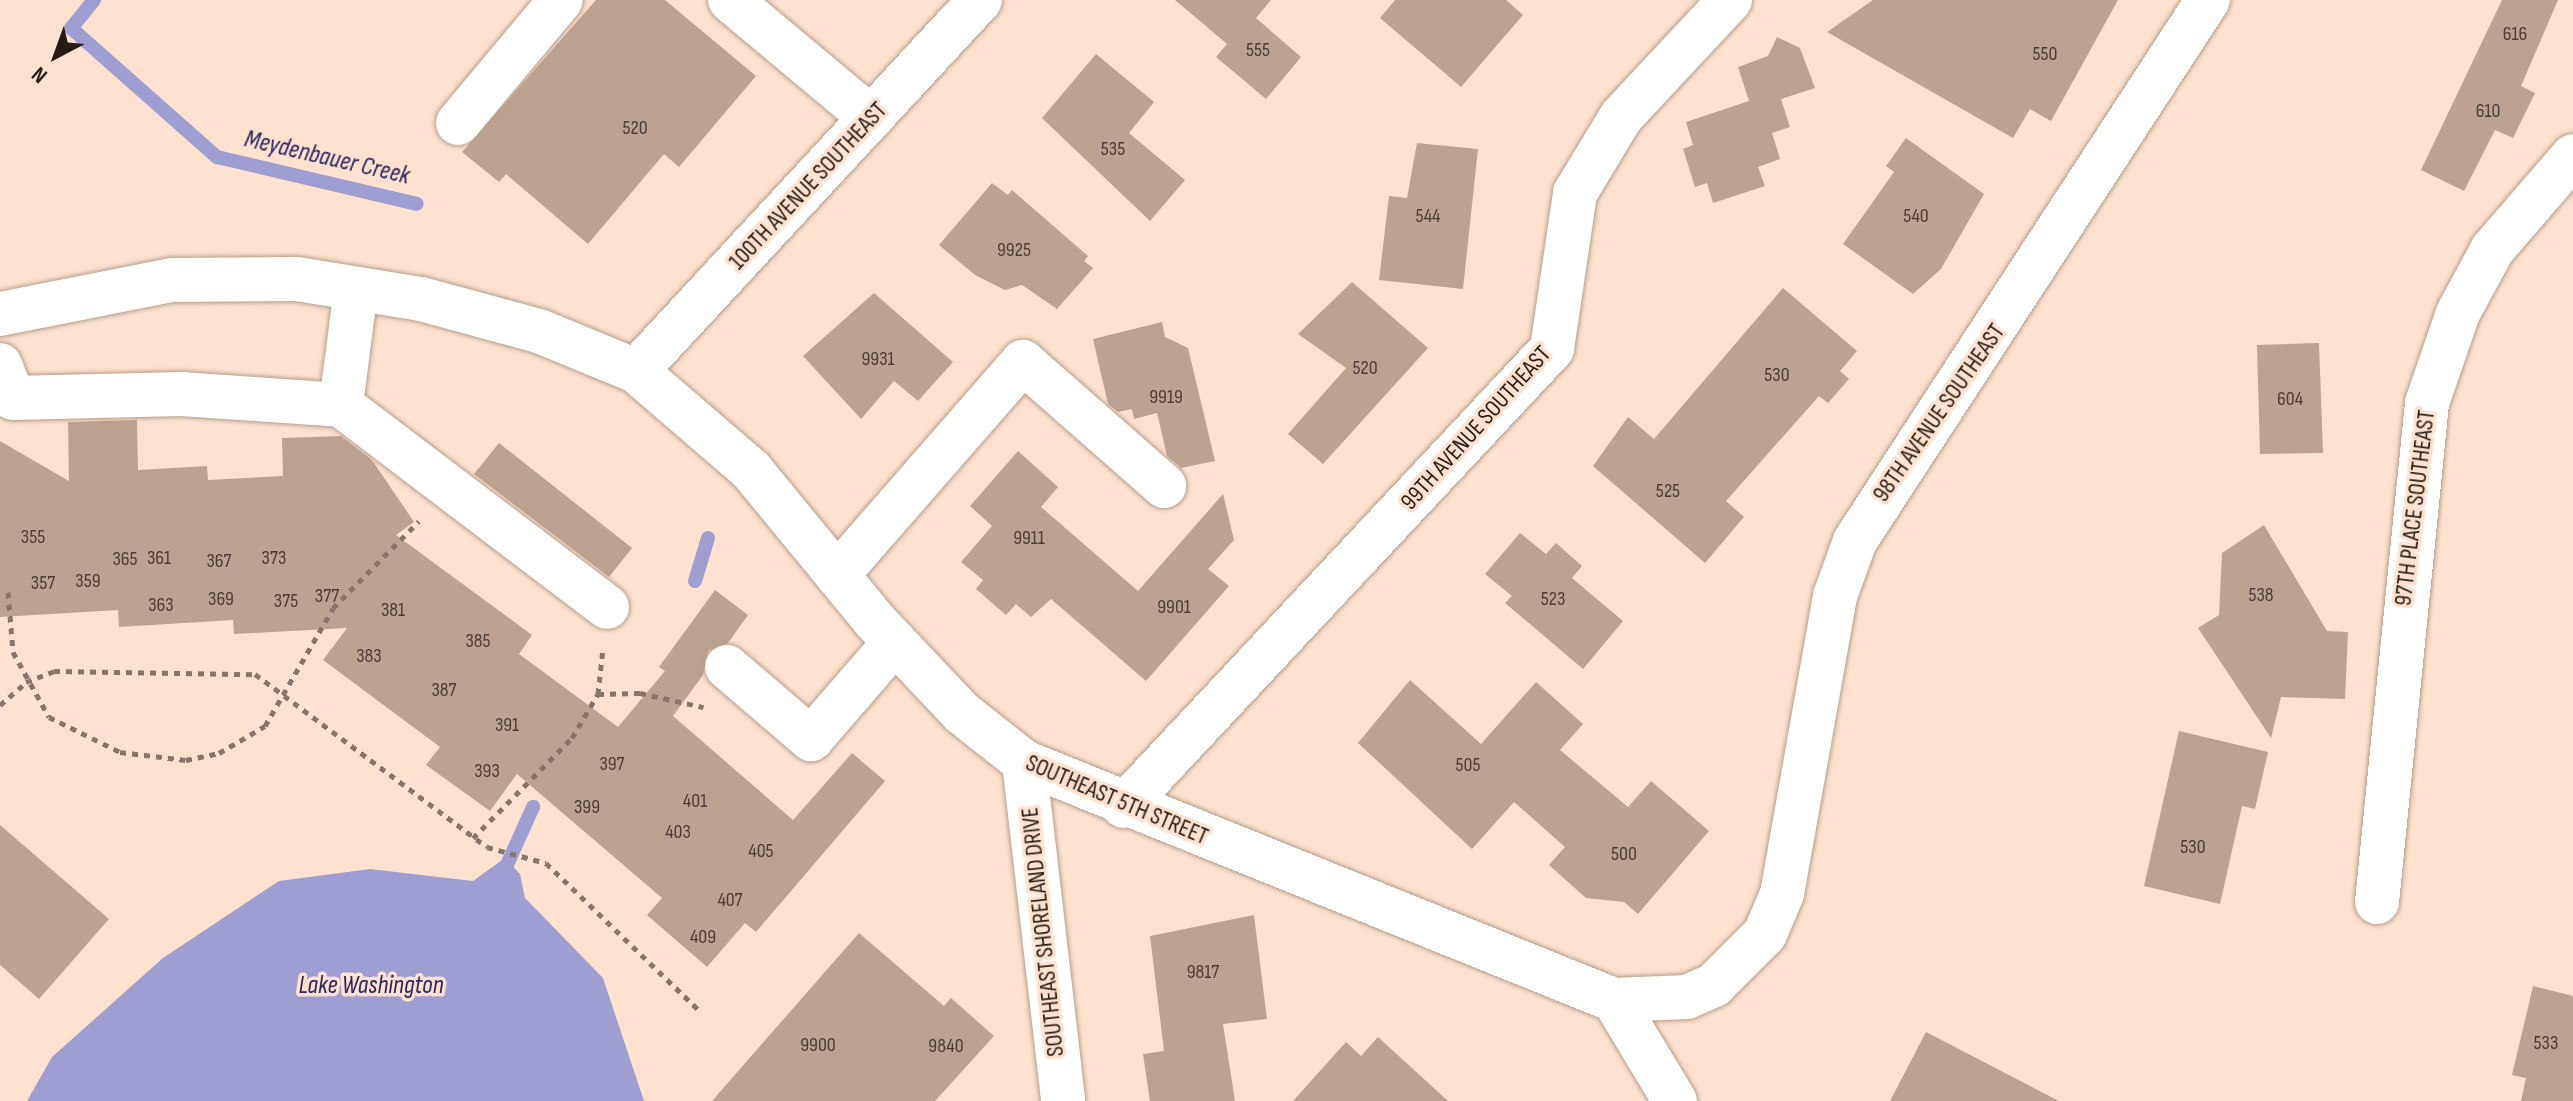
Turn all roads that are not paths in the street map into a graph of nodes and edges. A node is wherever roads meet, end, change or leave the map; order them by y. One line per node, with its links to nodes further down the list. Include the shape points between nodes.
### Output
1 (561, 0): 7 (street)
2 (730, 0): 6 (street)
3 (980, 0): 6 (street, 100TH AVENUE SOUTHEAST)
4 (1730, 0): 20 (street, 99TH AVENUE SOUTHEAST, via 1621,117 1575,193 1552,349)
5 (2208, 0): 22 (street, 98TH AVENUE SOUTHEAST, via 1855,541 1835,596 1782,894 1765,934 1714,985 1687,997)
6 (871, 118): 11 (street, 100TH AVENUE SOUTHEAST)
7 (458, 123)
8 (2573, 156): 21 (street, 97TH PLACE SOUTHEAST, via 2492,250 2458,313 2427,403)
9 (356, 289): 10 (street, SOUTHEAST 5TH STREET, via 297,279 172,280); 11 (street, SOUTHEAST 5TH STREET, via 539,331); 13 (street)
10 (0, 314)
11 (636, 371): 15 (street, SOUTHEAST 5TH STREET, via 751,470)
12 (4, 389): 13 (street)
13 (341, 405): 16 (street)
14 (1164, 486): 15 (street, via 1023,362)
15 (837, 575): 17 (street, SOUTHEAST 5TH STREET)
16 (607, 607)
17 (895, 642): 18 (street, via 811,739); 19 (street, SOUTHEAST 5TH STREET, via 962,713)
18 (727, 667)
19 (1024, 762): 20 (street, SOUTHEAST 5TH STREET); 23 (street, SOUTHEAST SHORELAND DRIVE)
20 (1124, 806): 22 (street, SOUTHEAST 5TH STREET)
21 (2377, 902)
22 (1614, 1000): 24 (street)
23 (1063, 1101)
24 (1675, 1101)

